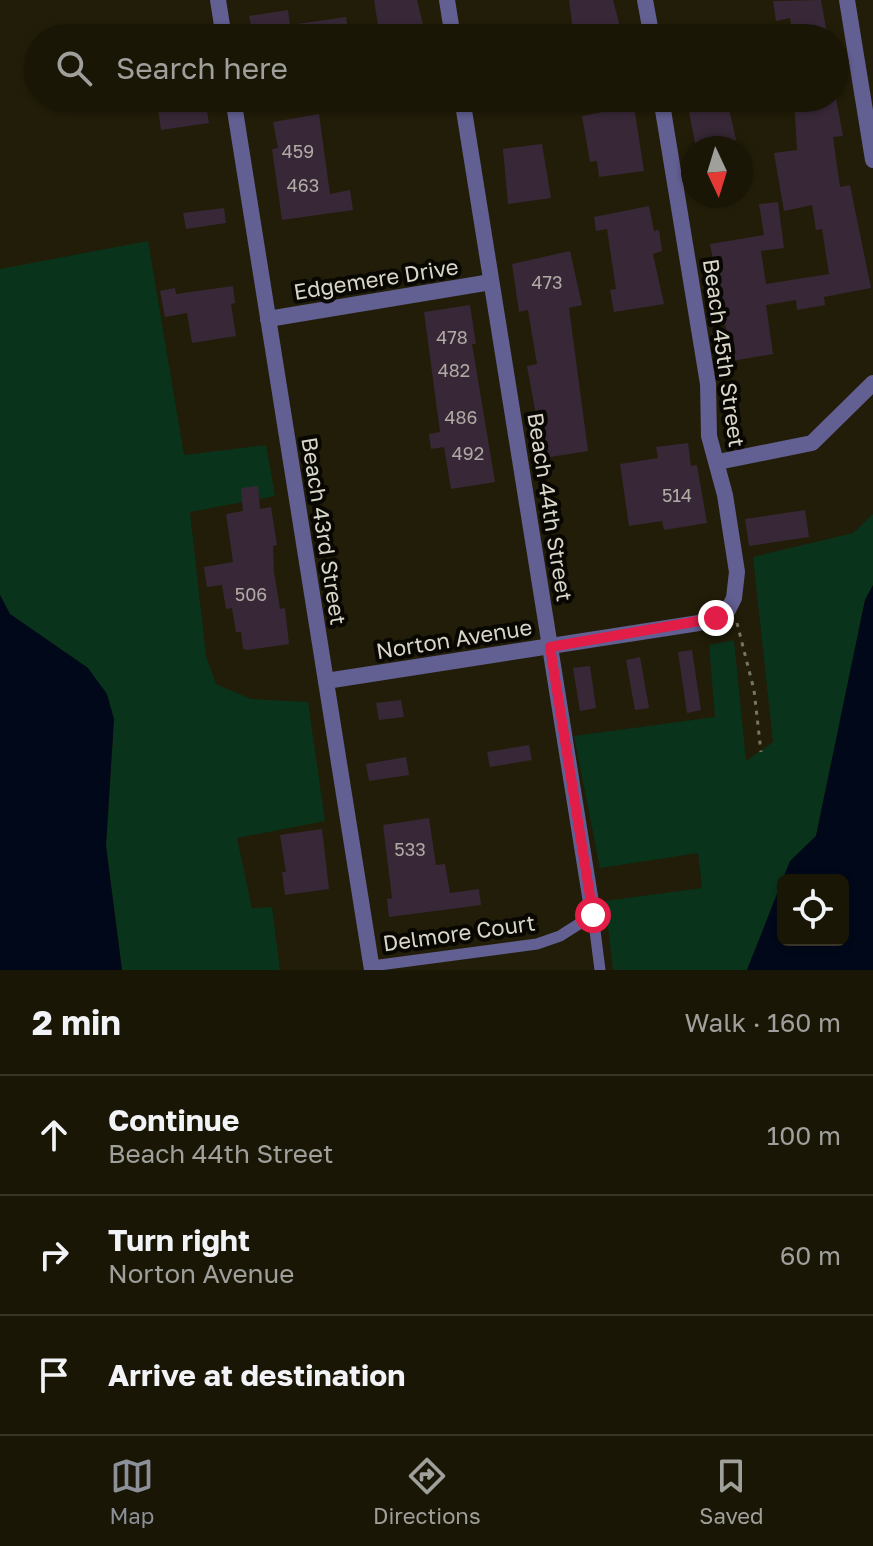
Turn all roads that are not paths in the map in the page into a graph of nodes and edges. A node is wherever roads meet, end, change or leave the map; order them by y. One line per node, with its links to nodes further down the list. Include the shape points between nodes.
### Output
1 (218, 0): 5 (street)
2 (447, 0): 6 (street)
3 (645, 0): 7 (street)
4 (847, 0): 11 (street)
5 (222, 24)
6 (451, 24)
7 (649, 24)
8 (235, 112): 13 (street, Beach 43rd Street)
9 (464, 112): 12 (street, Beach 44th Street)
10 (663, 112): 15 (street, Beach 45th Street, via 708,384 709,436)
11 (873, 160)
12 (491, 282): 13 (street, Edgemere Drive); 17 (street, Beach 44th Street)
13 (268, 319): 18 (street, Beach 43rd Street)
14 (873, 383): 15 (street, via 812,443)
15 (718, 462): 16 (street, Beach 45th Street, via 737,572)
16 (728, 610): 17 (street, Norton Avenue, via 699,623)
17 (550, 647): 18 (street, Norton Avenue); 19 (street, Beach 44th Street)
18 (326, 681): 20 (street, Beach 43rd Street)
19 (593, 915): 20 (lane, Delmore Court, via 537,944); 21 (lane, Beach 44th Street)
20 (372, 968)
21 (600, 970)

